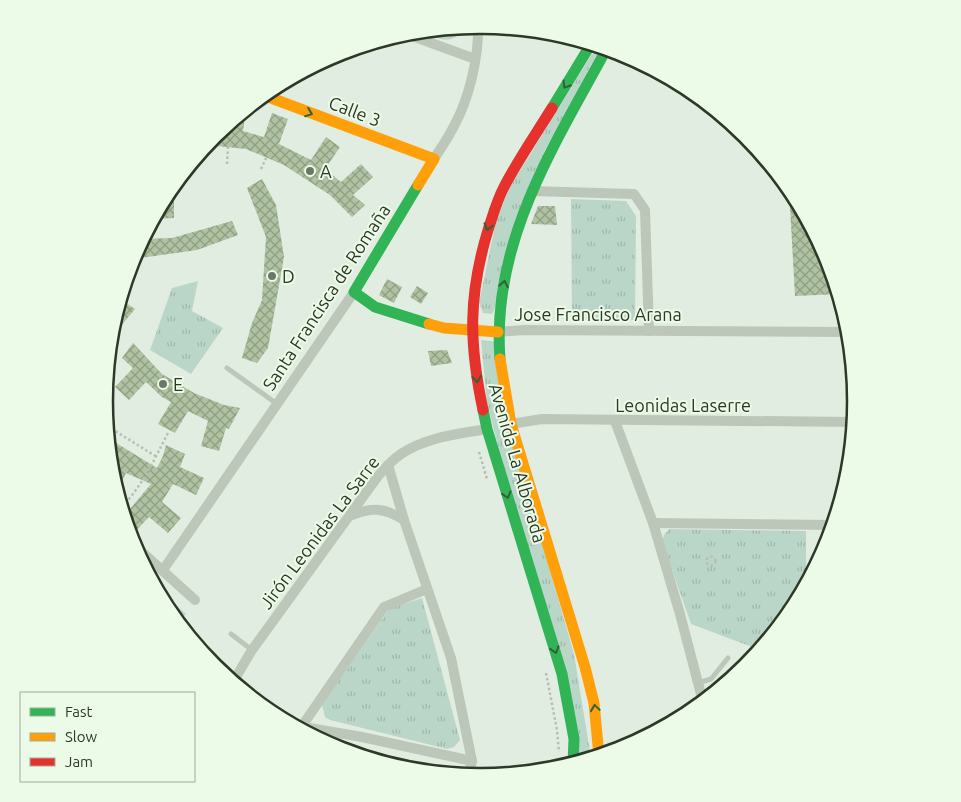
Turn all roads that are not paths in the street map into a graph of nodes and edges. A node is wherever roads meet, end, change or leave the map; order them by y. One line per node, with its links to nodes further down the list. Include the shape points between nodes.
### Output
1 (477, 34): 5 (street, Santa Francisca de Romaña)
2 (420, 39): 5 (street)
3 (588, 50): 10 (main road, Avenida La Alborada, one-way to 10, via 499,196 480,263)
4 (603, 55): 8 (main road, Avenida La Alborada)
5 (475, 60): 7 (street, Santa Francisca de Romaña, via 455,125)
6 (273, 99): 7 (main road, Calle 3, one-way to 7)
7 (434, 159): 9 (main road, Santa Francisca de Romaña)
8 (531, 190): 11 (street, via 634,194 645,210); 12 (main road, Avenida La Alborada, one-way to 8, via 503,286 519,222)
9 (354, 292): 10 (main road, Jose Francisco Arana, via 375,307 411,320); 15 (street, Santa Francisca de Romaña)
10 (472, 331): 12 (main road, Jose Francisco Arana); 19 (main road, Avenida La Alborada, one-way to 19)
11 (649, 331): 12 (street, Jose Francisco Arana); 13 (street, Jose Francisco Arana)
12 (498, 332): 18 (main road, Avenida La Alborada)
13 (841, 332)
14 (227, 368): 15 (lane)
15 (277, 404): 26 (street, Santa Francisca de Romaña)
16 (615, 421): 17 (street, Leonidas Laserre); 18 (street, Leonidas Laserre, via 542,420); 23 (street)
17 (847, 422)
18 (512, 424): 37 (main road, Avenida La Alborada, one-way to 18, via 588,676)
19 (487, 429): 20 (street, Jirón Leonidas La Sarre, via 435,439 401,454); 38 (main road, Avenida La Alborada, one-way to 38, via 562,674 574,739)
20 (388, 465): 21 (street, Jirón Leonidas La Sarre); 22 (street)
21 (351, 515): 22 (street, via 378,509); 30 (street, Jirón Leonidas La Sarre)
22 (404, 520): 27 (street)
23 (653, 523): 24 (street); 33 (street)
24 (826, 524)
25 (148, 557): 26 (street)
26 (163, 570): 28 (street)
27 (427, 589): 35 (street, via 384,606); 39 (street, via 451,658)
28 (195, 600)
29 (231, 634): 30 (lane)
30 (252, 650): 32 (street, Jirón Leonidas La Sarre)
31 (728, 658): 33 (lane, via 711,679)
32 (237, 676)
33 (698, 684): 34 (street)
34 (701, 694)
35 (300, 721)
36 (316, 729): 39 (street)
37 (598, 749)
38 (573, 757)
39 (472, 760): 40 (street)
40 (470, 768)

